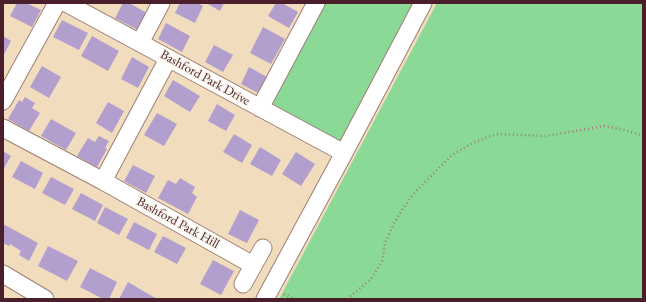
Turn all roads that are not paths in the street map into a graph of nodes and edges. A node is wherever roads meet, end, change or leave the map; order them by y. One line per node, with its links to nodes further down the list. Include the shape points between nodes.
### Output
1 (57, 3): 8 (street)
2 (66, 3): 6 (street, Bashford Park Drive)
3 (161, 3): 6 (street)
4 (316, 3): 9 (street)
5 (423, 3): 11 (street)
6 (140, 43): 7 (street, Bashford Park Drive)
7 (168, 59): 9 (street, Bashford Park Drive); 12 (street)
8 (3, 101)
9 (260, 108): 11 (street, Bashford Park Drive)
10 (3, 128): 12 (street, Bashford Park Hill)
11 (344, 153): 18 (street)
12 (103, 181): 14 (street, Bashford Park Hill)
13 (263, 248): 14 (street)
14 (253, 265): 16 (street)
15 (3, 274): 17 (street)
16 (243, 284)
17 (45, 299)
18 (265, 299)

